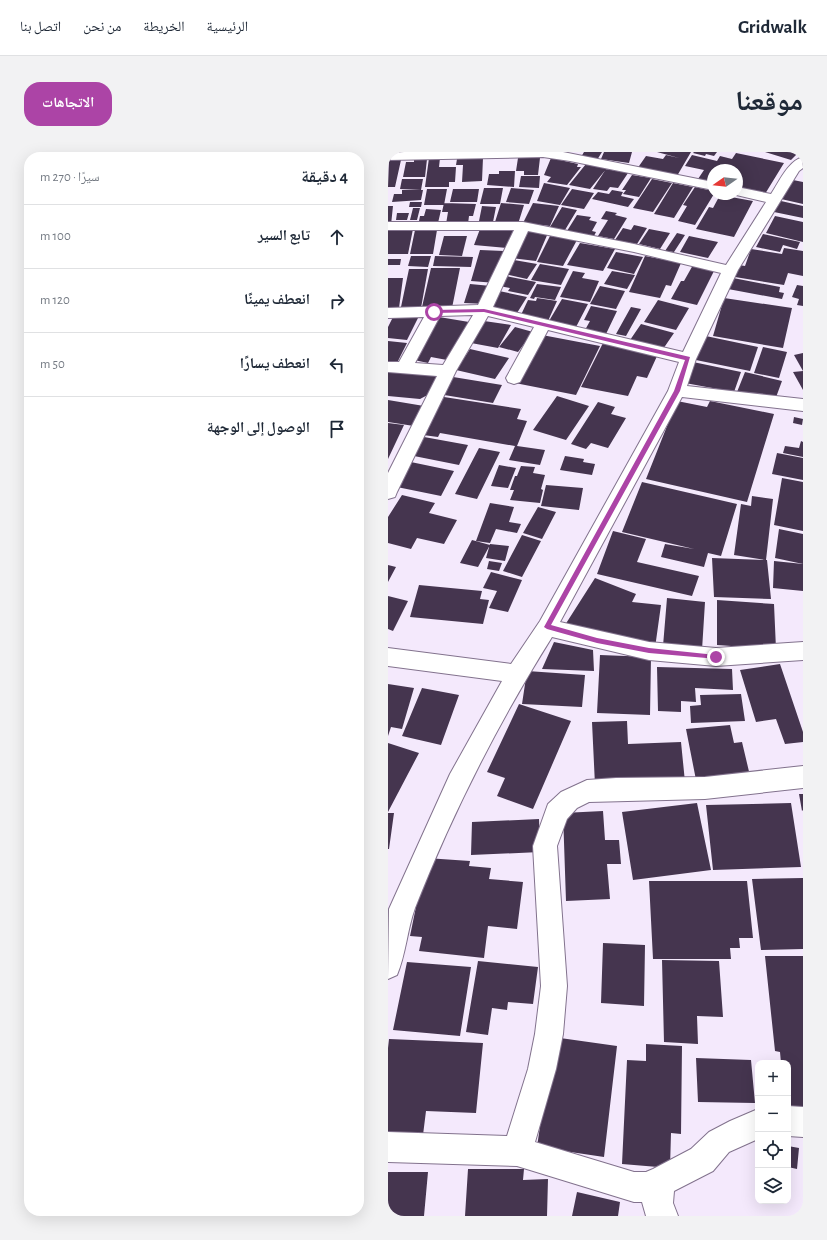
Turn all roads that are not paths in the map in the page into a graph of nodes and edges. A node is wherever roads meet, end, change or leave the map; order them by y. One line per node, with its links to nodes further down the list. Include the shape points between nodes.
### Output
1 (388, 156): 3 (street, via 543,154)
2 (803, 162): 5 (street, via 794,170)
3 (707, 185)
4 (743, 192): 5 (street)
5 (774, 199): 8 (street)
6 (388, 226): 7 (street)
7 (523, 226): 8 (street); 9 (street)
8 (730, 270): 13 (street)
9 (484, 310): 10 (street); 12 (street); 15 (street)
10 (434, 312): 11 (street); 14 (street)
11 (388, 313)
12 (544, 324): 13 (street); 16 (street)
13 (688, 359): 17 (street)
14 (396, 368): 15 (street)
15 (448, 371): 19 (street)
16 (514, 378)
17 (677, 391): 18 (street); 20 (street)
18 (803, 405)
19 (388, 492)
20 (547, 627): 21 (street, via 649,651 701,656); 23 (street)
21 (803, 651)
22 (388, 656): 23 (street)
23 (517, 674): 25 (street, via 458,782)
24 (803, 777): 31 (street, via 706,788 587,791 570,800 557,812 545,846 554,986 549,1034 542,1069)
25 (395, 909): 26 (street)
26 (388, 966)
27 (791, 1121): 28 (street)
28 (803, 1122)
29 (755, 1125): 32 (street, via 719,1142 702,1160)
30 (388, 1147): 31 (street)
31 (517, 1151): 32 (street, via 634,1187 646,1187)
32 (660, 1182): 33 (street, via 657,1205)
33 (663, 1216)

